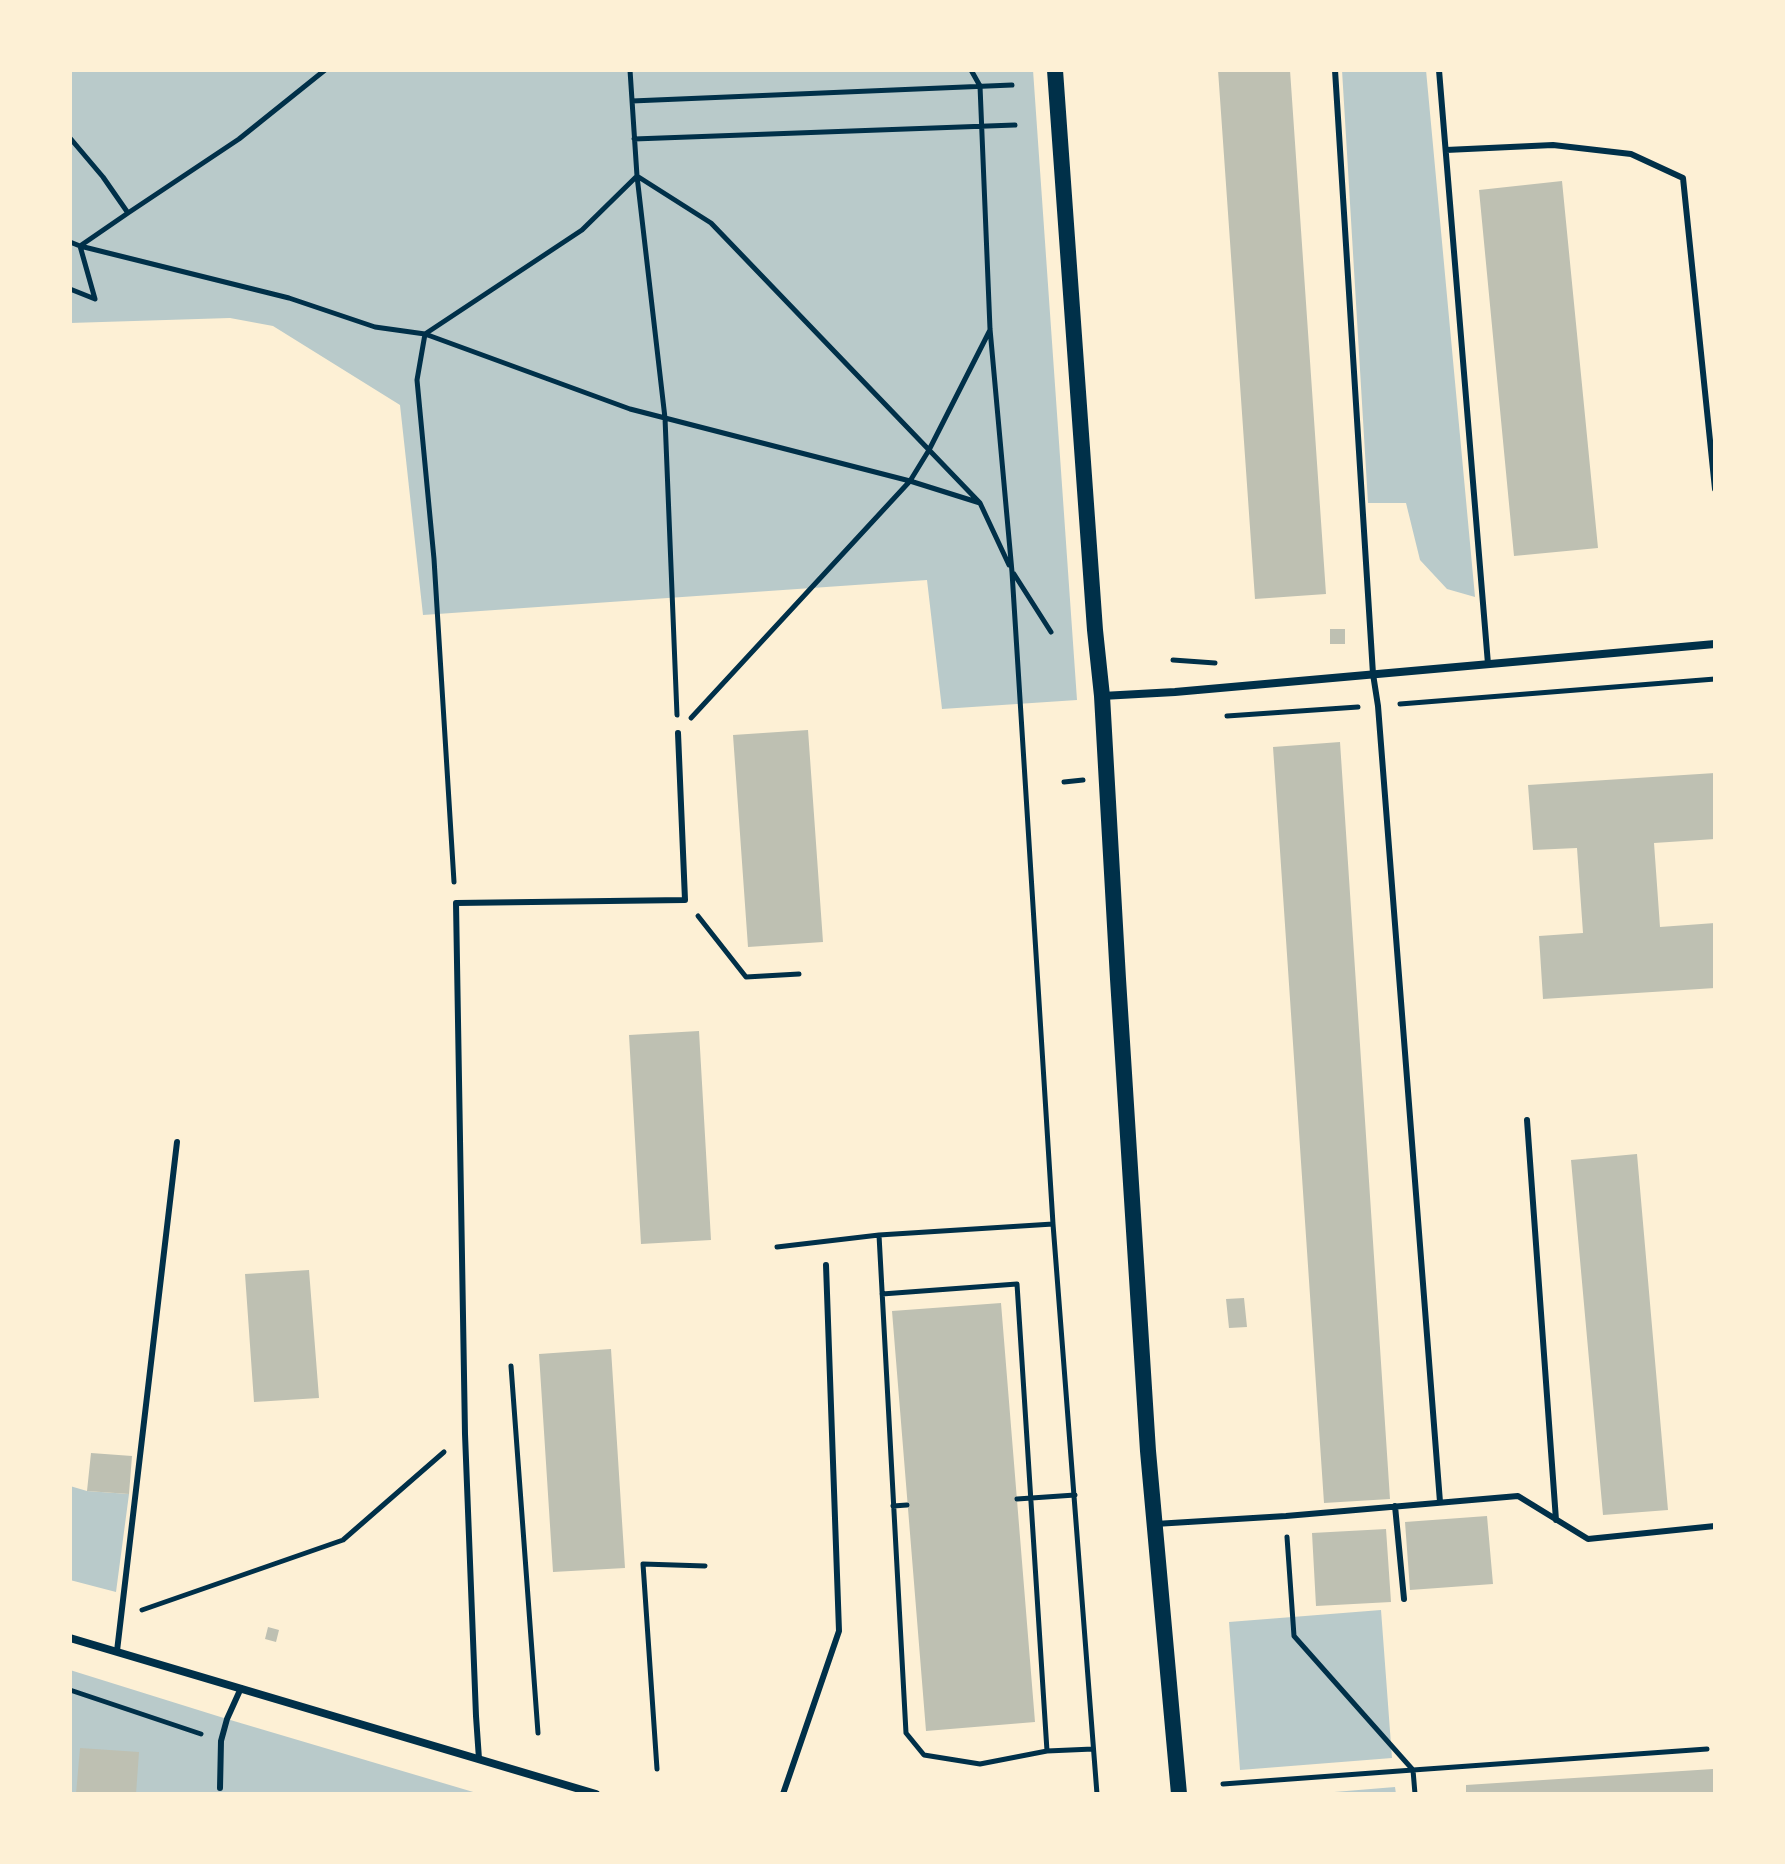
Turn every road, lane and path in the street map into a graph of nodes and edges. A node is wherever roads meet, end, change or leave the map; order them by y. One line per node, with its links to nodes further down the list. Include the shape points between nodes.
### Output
1 (325, 70): 16 (path, via 239,139)
2 (630, 70): 9 (path)
3 (971, 70): 8 (path)
4 (1055, 70): 33 (main road)
5 (1335, 70): 31 (lane)
6 (1439, 70): 14 (lane)
7 (1012, 85): 8 (path)
8 (980, 86): 9 (path); 11 (path)
9 (632, 101): 13 (path)
10 (1015, 125): 11 (path)
11 (983, 126): 13 (path); 20 (path)
12 (70, 138): 16 (path)
13 (634, 139): 15 (path)
14 (1446, 150): 25 (lane, via 1553,145 1631,154 1683,178); 30 (lane)
15 (637, 176): 21 (path, via 582,230); 22 (path); 23 (path, via 711,223)
16 (128, 213): 18 (path)
17 (70, 242): 18 (path)
18 (80, 246): 19 (path, via 95,299); 21 (path, via 289,298 375,327)
19 (70, 289)
20 (990, 329): 23 (path); 27 (path)
21 (425, 334): 22 (path); 38 (path, via 417,380)
22 (665, 418): 24 (path); 36 (path)
23 (929, 450): 24 (path); 26 (path)
24 (910, 481): 26 (path); 36 (path)
25 (1715, 489)
26 (980, 503): 27 (path)
27 (1012, 572): 28 (path); 42 (path)
28 (1051, 632)
29 (1715, 644): 30 (street)
30 (1488, 664): 31 (street)
31 (1373, 674): 33 (street); 34 (lane)
32 (1715, 679): 34 (path)
33 (1102, 696): 58 (main road)
34 (1378, 706): 35 (path); 52 (lane)
35 (1227, 716)
36 (678, 733): 37 (lane)
37 (685, 900): 38 (lane); 39 (path, via 746,977)
38 (456, 903): 48 (lane)
39 (799, 974)
40 (1527, 1120): 57 (lane)
41 (177, 1142): 62 (lane)
42 (1053, 1224): 43 (path); 49 (path)
43 (879, 1235): 44 (path); 46 (path)
44 (777, 1247)
45 (826, 1265): 78 (lane, via 839,1631)
46 (882, 1294): 51 (path, via 1017,1284); 54 (path)
47 (511, 1366): 67 (path)
48 (465, 1434): 62 (path, via 343,1540); 72 (lane)
49 (1075, 1495): 51 (path); 69 (path)
50 (1017, 1499): 51 (path)
51 (1032, 1499): 71 (path)
52 (1440, 1502): 55 (lane); 57 (lane, via 1518,1496)
53 (907, 1505): 54 (path)
54 (893, 1506): 71 (path, via 906,1733 924,1755 980,1764)
55 (1395, 1506): 56 (lane); 61 (lane)
56 (1286, 1516): 58 (lane); 74 (path, via 1294,1636)
57 (1556, 1520): 59 (lane, via 1588,1539)
58 (1155, 1524): 80 (main road)
59 (1715, 1526)
60 (705, 1566): 73 (path, via 643,1564)
61 (1404, 1599)
62 (122, 1617): 64 (lane)
63 (70, 1638): 64 (street)
64 (117, 1651): 65 (street)
65 (241, 1688): 68 (lane); 72 (street)
66 (70, 1690): 68 (path)
67 (538, 1733)
68 (221, 1741): 76 (lane)
69 (1093, 1749): 71 (path); 79 (path)
70 (1707, 1749): 74 (path)
71 (1047, 1751)
72 (479, 1759): 77 (street)
73 (657, 1769)
74 (1413, 1770): 75 (path); 81 (path)
75 (1223, 1784)
76 (220, 1788)
77 (596, 1794)
78 (783, 1794)
79 (1097, 1794)
80 (1179, 1794)
81 (1415, 1794)

